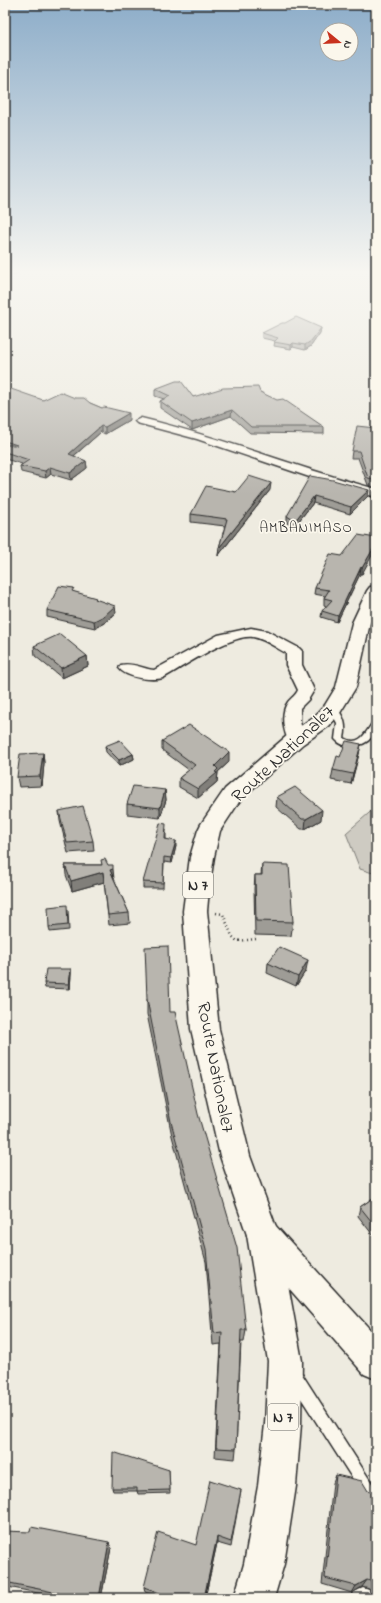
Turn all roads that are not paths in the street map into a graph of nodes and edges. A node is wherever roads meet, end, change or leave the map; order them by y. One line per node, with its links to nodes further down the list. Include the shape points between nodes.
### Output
1 (141, 421): 2 (street, via 202,436)
2 (376, 493)
3 (374, 598): 5 (main road, Route Nationale7 / N 7, via 361,623 346,687)
4 (128, 668): 7 (street, via 143,674 157,675 222,638 251,632 262,634 294,651 294,665 306,690 303,698 294,705 291,712)
5 (333, 709): 6 (lane, via 340,717 342,730 339,739 344,742 354,745 364,740); 7 (main road, Route Nationale7 / N 7, via 322,721)
6 (376, 724)
7 (296, 739): 8 (main road, Route Nationale7 / N 7, via 233,794 209,830 202,857 195,911 205,1029 235,1156)
8 (263, 1235): 9 (main road, Route Nationale7 / N 7); 10 (main road)
9 (285, 1361): 11 (lane); 12 (main road, Route Nationale7 / N 7, via 283,1424 277,1486 264,1564)
10 (376, 1362)
11 (370, 1493)
12 (254, 1598)

